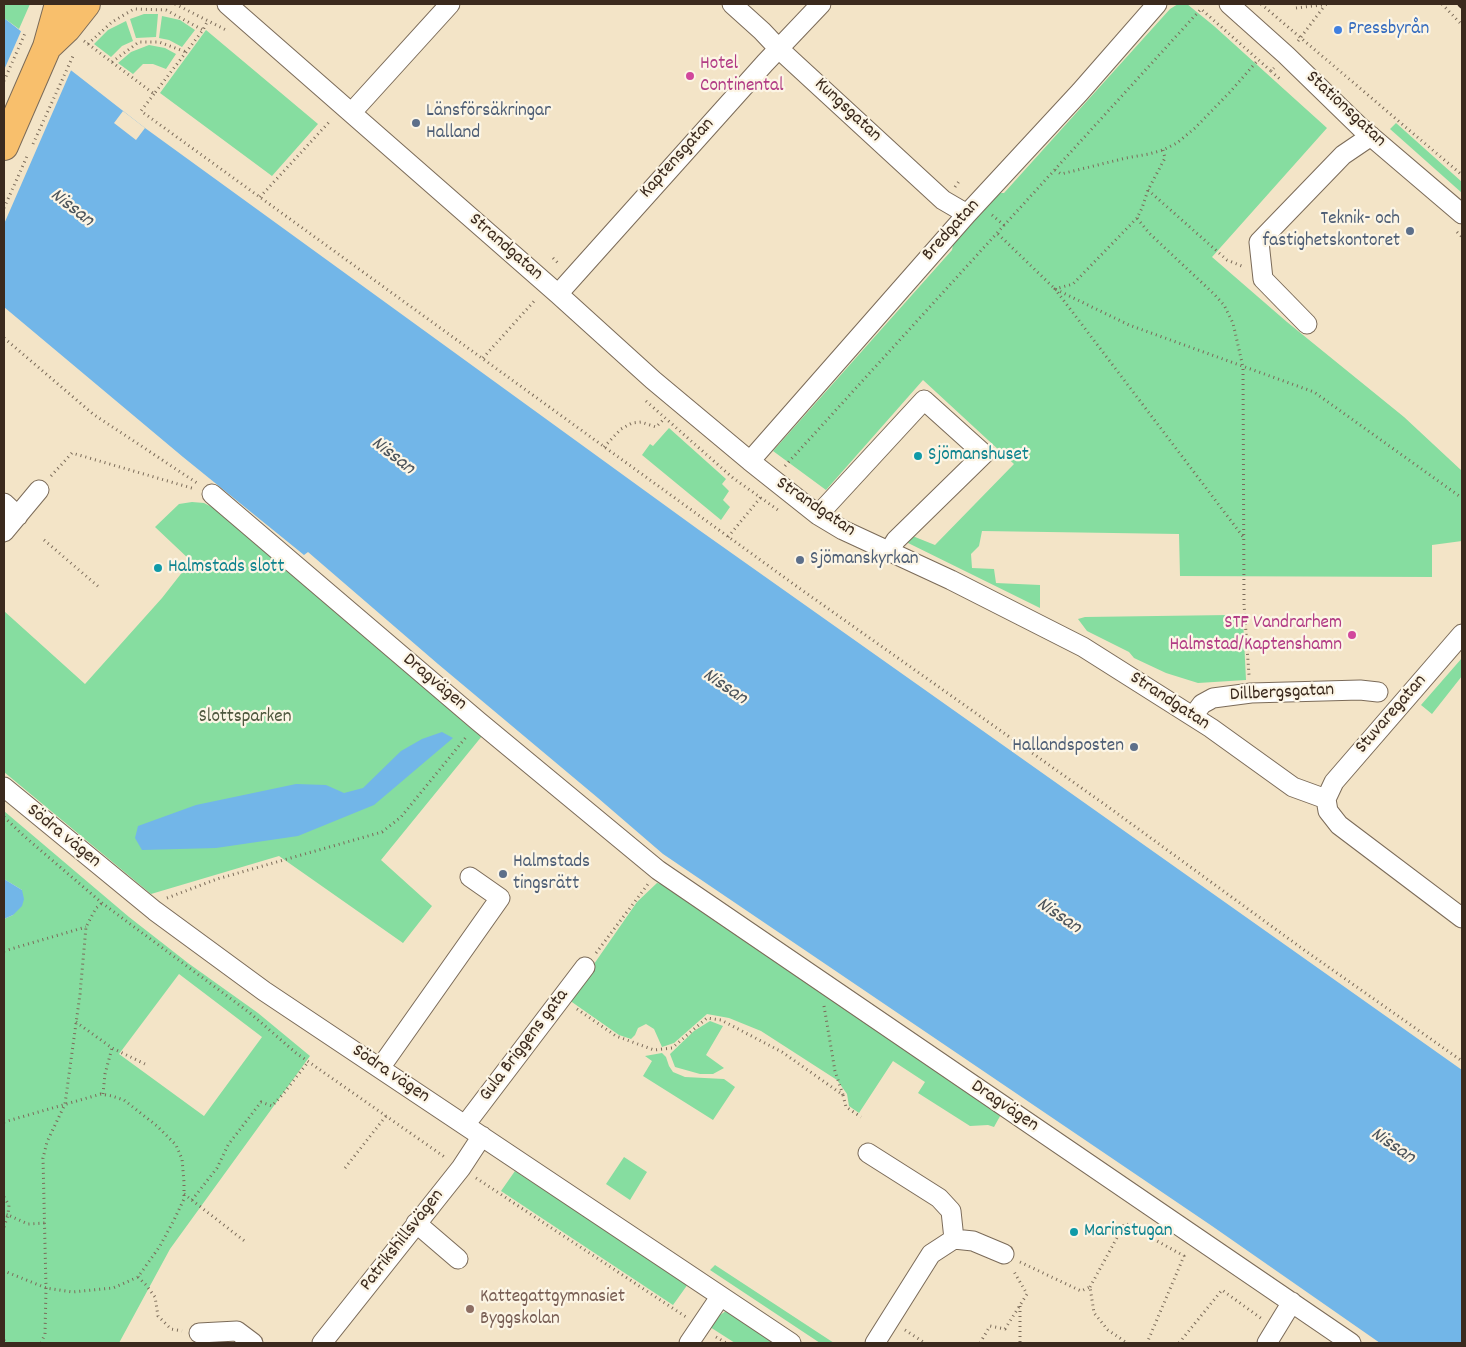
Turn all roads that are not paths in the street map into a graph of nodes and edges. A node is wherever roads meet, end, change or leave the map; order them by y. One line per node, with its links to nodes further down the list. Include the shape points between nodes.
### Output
1 (59, 4): 9 (highway)
2 (86, 4): 9 (highway)
3 (227, 4): 11 (street, Strandgatan)
4 (450, 4): 11 (street)
5 (732, 4): 10 (street, Kungsgatan)
6 (821, 4): 10 (street, Kaptensgatan)
7 (1158, 4): 14 (street, Bredgatan)
8 (1229, 4): 12 (street, Stationsgatan)
9 (47, 47): 13 (highway)
10 (779, 49): 14 (street, Kungsgatan, via 943,200); 16 (street, Kaptensgatan)
11 (343, 115): 16 (street, Strandgatan)
12 (1371, 136): 15 (street, Stationsgatan); 17 (street, via 1343,155 1259,242 1263,279)
13 (16, 150)
14 (967, 214): 18 (street, Bredgatan)
15 (1462, 214)
16 (558, 294): 18 (street, Strandgatan)
17 (1307, 324)
18 (750, 462): 22 (street, Strandgatan)
19 (39, 490): 23 (street)
20 (212, 494): 43 (street, Dragvägen, via 658,870)
21 (4, 503): 23 (street)
22 (818, 515): 25 (street, Strandgatan); 25 (street, via 924,400 984,454 896,540)
23 (18, 516): 24 (street)
24 (4, 532)
25 (889, 551): 28 (street, Strandgatan, via 1052,630)
26 (1462, 634): 30 (street, Stuvaregatan, via 1370,748 1334,782)
27 (1378, 692): 28 (street, Dillbergsgatan, via 1251,693 1212,698 1202,704)
28 (1193, 716): 30 (street, Strandgatan, via 1293,787)
29 (4, 788): 34 (street, Södra vägen, via 148,906 264,991)
30 (1326, 799): 32 (street, via 1328,811 1339,825)
31 (470, 877): 34 (street, via 500,898)
32 (1462, 918)
33 (585, 967): 35 (street, Gula Briggens gata)
34 (380, 1068): 35 (street, Södra vägen)
35 (465, 1125): 36 (street, Södra vägen)
36 (482, 1136): 38 (street, Patrikshillsvägen); 42 (street, Södra vägen)
37 (868, 1153): 39 (street, via 939,1198 951,1211)
38 (416, 1223): 41 (street); 47 (street, Patrikshillsvägen)
39 (954, 1239): 40 (street, via 973,1241); 50 (street, via 931,1254)
40 (1004, 1254)
41 (458, 1259)
42 (720, 1297): 48 (street); 49 (street, Södra vägen)
43 (1292, 1302): 45 (street); 51 (street, Dragvägen)
44 (199, 1333): 46 (street, via 237,1331)
45 (1271, 1336)
46 (253, 1343)
47 (322, 1343)
48 (689, 1343)
49 (792, 1343)
50 (875, 1343)
51 (1351, 1343)

